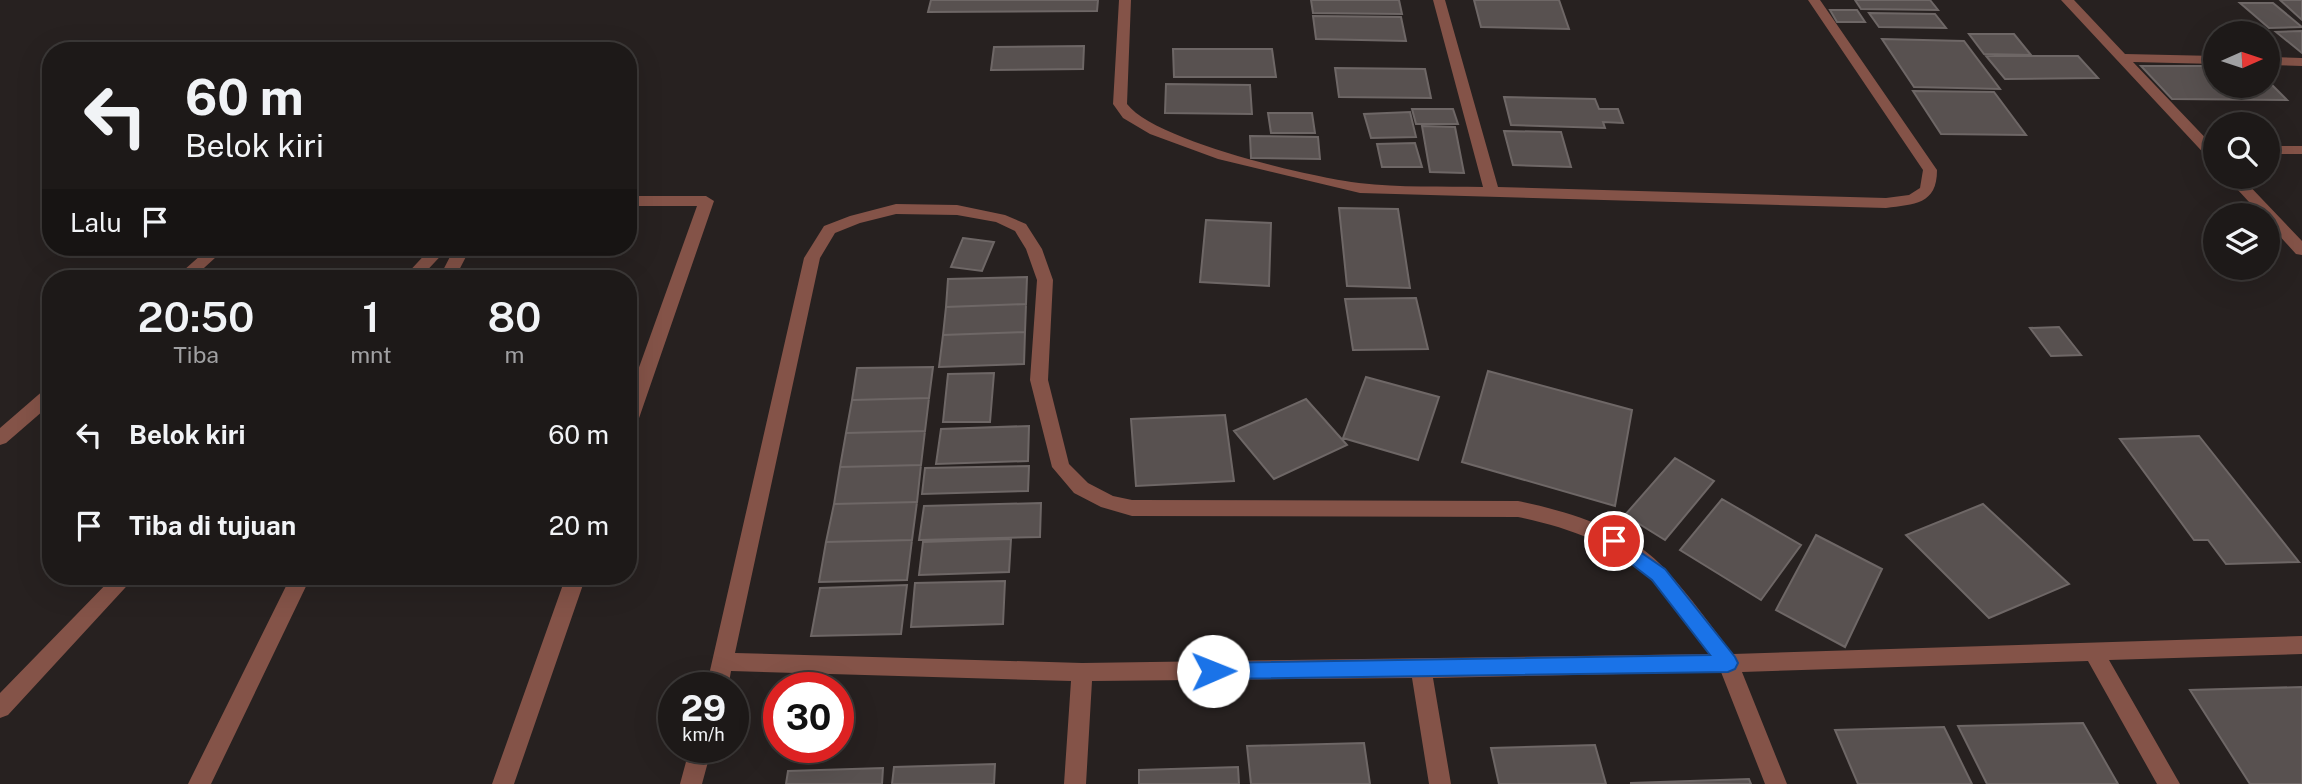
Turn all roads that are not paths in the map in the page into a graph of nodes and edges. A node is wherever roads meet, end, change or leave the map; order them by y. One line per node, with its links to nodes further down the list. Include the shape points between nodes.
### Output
1 (1125, 0): 13 (street, via 1120,103 1128,115 1155,131 1223,156 1321,181 1360,188)
2 (1438, 0): 13 (street)
3 (1814, 0): 13 (street, via 1930,170 1927,190 1919,197 1886,203)
4 (2067, 0): 5 (street)
5 (2122, 58): 6 (street); 9 (street)
6 (2203, 60)
7 (2280, 61): 8 (street)
8 (2302, 62)
9 (2203, 142)
10 (2280, 150): 11 (street)
11 (2302, 150)
12 (2244, 189): 15 (street)
13 (1492, 192)
14 (637, 201): 20 (street, via 706,201)
15 (2302, 250)
16 (209, 256): 18 (street)
17 (432, 256): 19 (street)
18 (192, 270)
19 (419, 270)
20 (637, 399)
21 (42, 402): 22 (street)
22 (0, 438)
23 (117, 585): 33 (street)
24 (297, 585): 35 (street)
25 (573, 585): 36 (street)
26 (2302, 645): 27 (street)
27 (2093, 651): 29 (street); 41 (street)
28 (724, 662): 29 (street, via 812,258 830,230 896,208 957,210 1000,218 1021,228 1045,280 1039,380 1061,467 1081,488 1132,508 1518,509 1561,517 1614,541 1658,574); 31 (street); 32 (street)
29 (1728, 663): 30 (street); 40 (street)
30 (1421, 669): 32 (street); 39 (street)
31 (721, 672)
32 (1082, 672): 38 (street)
33 (0, 708)
34 (697, 763): 37 (street)
35 (199, 784)
36 (503, 784)
37 (691, 784)
38 (1076, 784)
39 (1440, 784)
40 (1776, 784)
41 (2169, 784)

